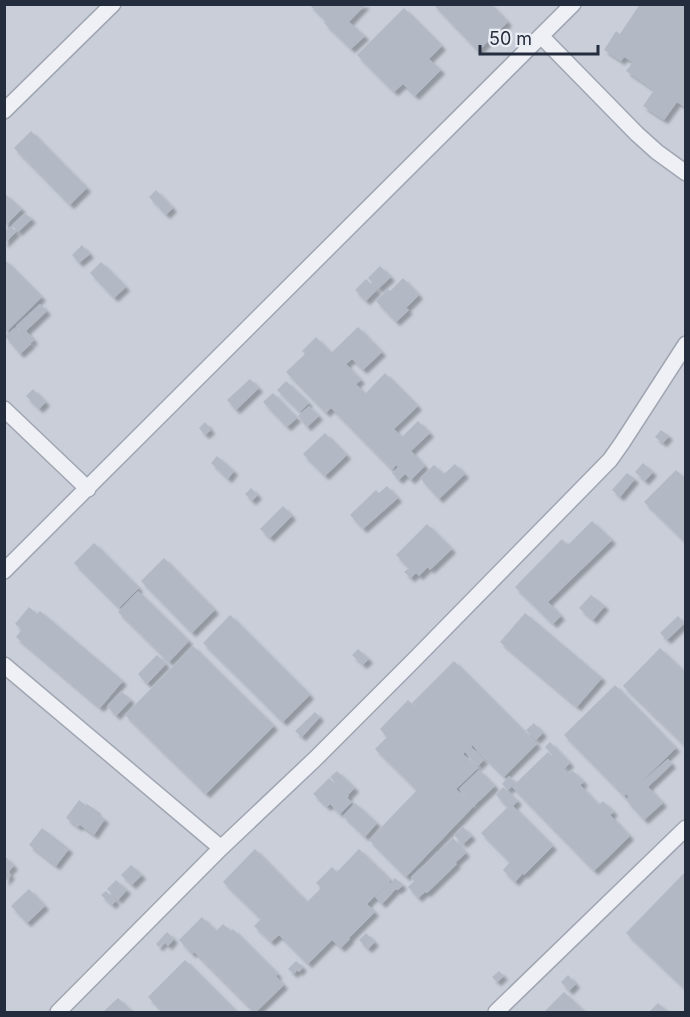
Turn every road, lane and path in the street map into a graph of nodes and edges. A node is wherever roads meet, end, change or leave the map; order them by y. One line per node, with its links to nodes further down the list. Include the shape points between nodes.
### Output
1 (113, 4): 4 (street)
2 (573, 4): 3 (street)
3 (541, 36): 5 (street, via 637,134); 8 (street)
4 (4, 111)
5 (686, 173)
6 (686, 344): 12 (street, via 610,460 315,759)
7 (4, 409): 8 (street)
8 (88, 489): 9 (street)
9 (4, 571)
10 (4, 665): 12 (street)
11 (686, 828): 14 (street)
12 (221, 848): 13 (street)
13 (58, 1012)
14 (496, 1012)

